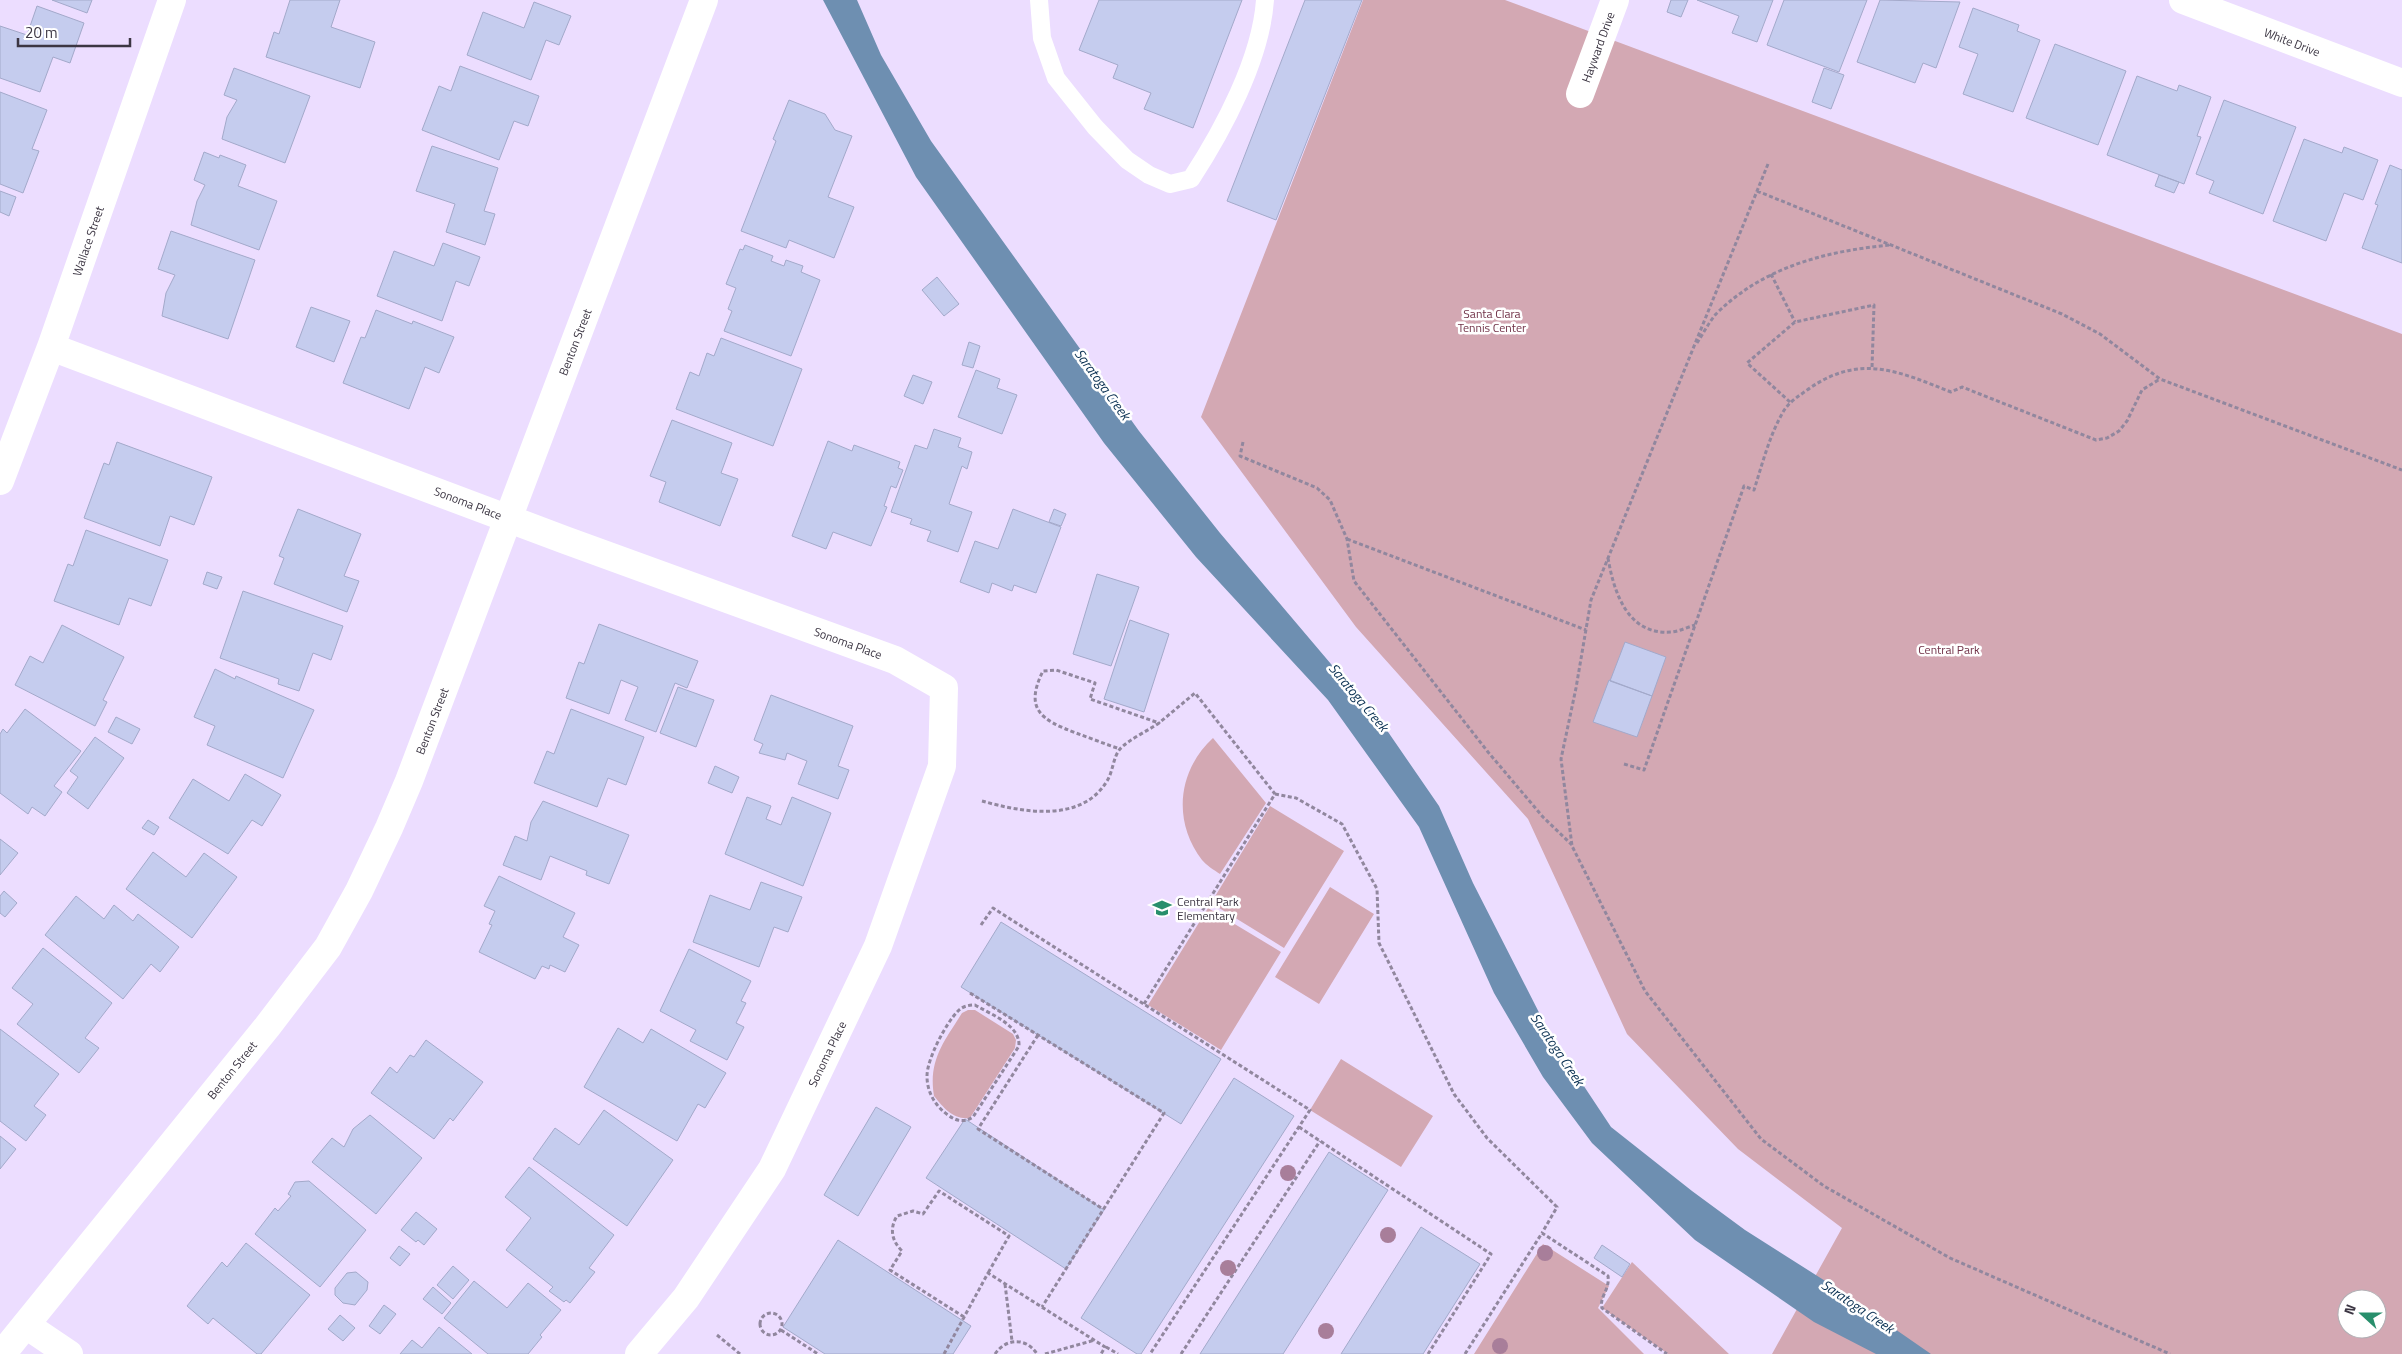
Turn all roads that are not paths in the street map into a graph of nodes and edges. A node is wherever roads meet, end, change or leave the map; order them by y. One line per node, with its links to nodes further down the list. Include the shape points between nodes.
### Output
1 (172, 0): 9 (street, Wallace Street)
2 (704, 0): 11 (street, Benton Street)
3 (1039, 0): 4 (lane, via 1042,38 1056,78 1094,127 1127,160 1170,184 1191,179 1214,144 1255,52)
4 (1265, 0)
5 (1615, 0): 8 (street, Hayward Drive)
6 (2183, 0): 7 (street, White Drive)
7 (2402, 83)
8 (1580, 94)
9 (51, 347): 10 (street, Wallace Street); 11 (street, Sonoma Place)
10 (0, 481)
11 (508, 518): 12 (street, Benton Street, via 392,820 328,947); 15 (street, Sonoma Place, via 895,660 944,688 942,766 878,946 772,1169 686,1298)
12 (26, 1325): 13 (street, Benton Street); 14 (street)
13 (2, 1354)
14 (69, 1354)
15 (639, 1354)

